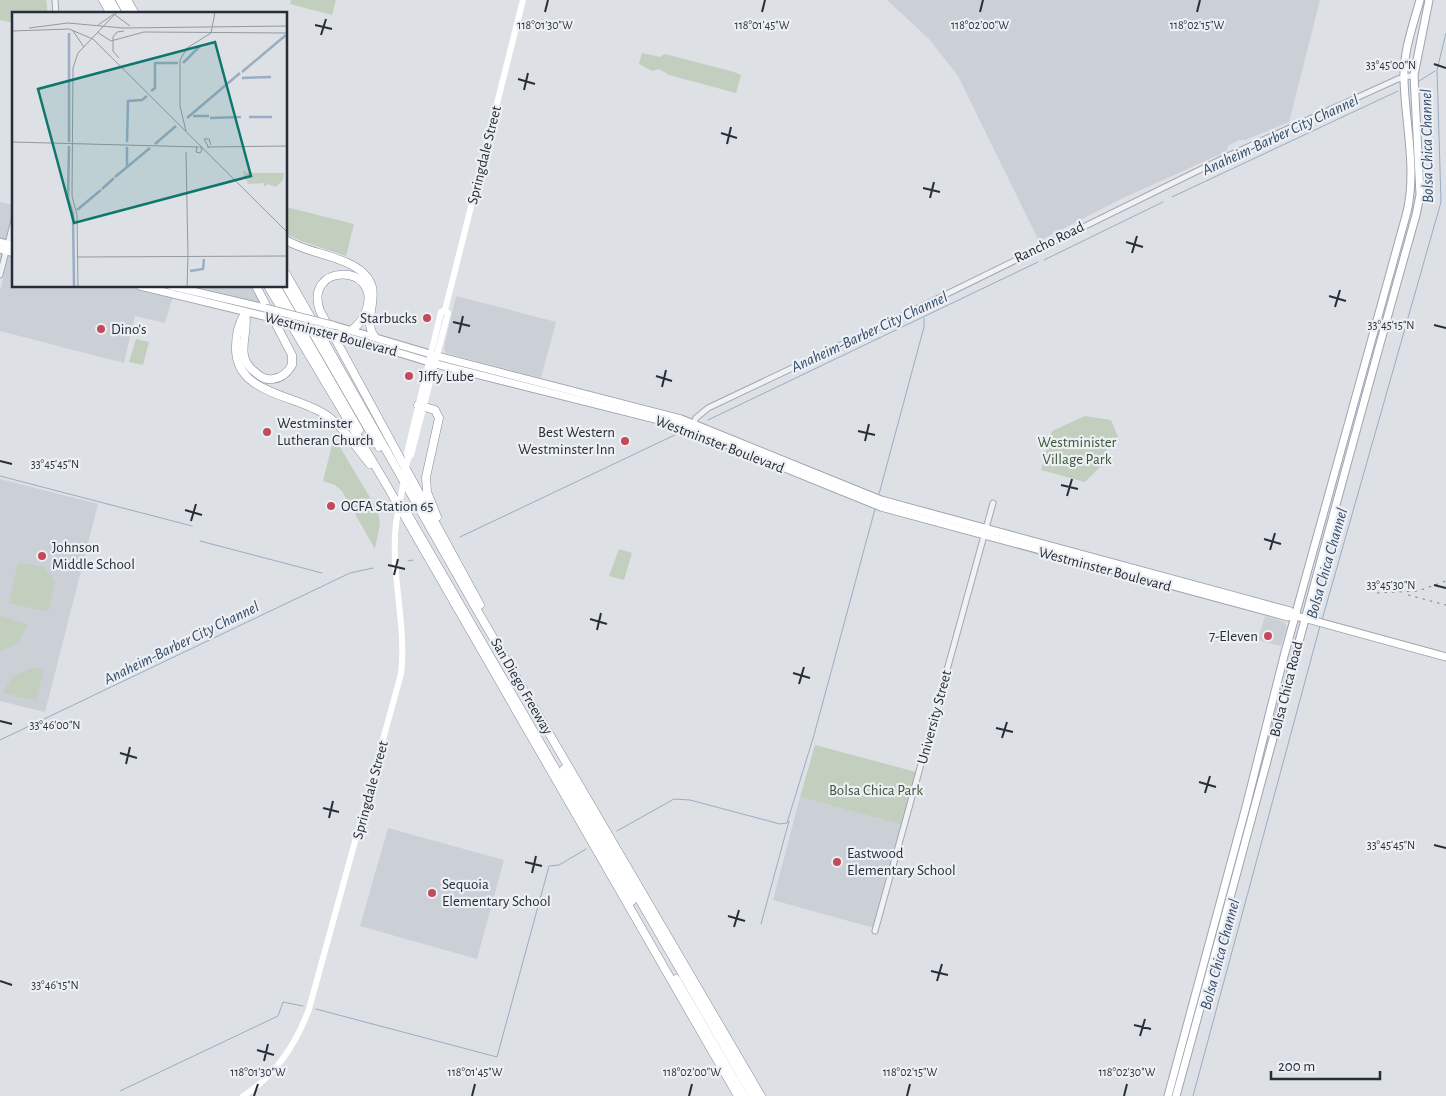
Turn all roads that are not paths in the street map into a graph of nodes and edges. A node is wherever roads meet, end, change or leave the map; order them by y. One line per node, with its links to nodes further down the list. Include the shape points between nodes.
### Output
1 (103, 0): 8 (highway)
2 (110, 0): 9 (highway)
3 (120, 0): 10 (highway)
4 (127, 0): 11 (highway)
5 (523, 0): 31 (main road, Springdale Street, via 445,310 448,313)
6 (1420, 0): 13 (main road, Bolsa Chica Road, via 1408,45)
7 (1429, 0): 12 (main road, Bolsa Chica Road)
8 (110, 12)
9 (117, 12)
10 (127, 12)
11 (134, 12)
12 (1414, 75): 13 (street, Rancho Road); 26 (main road, Bolsa Chica Road, via 1420,195)
13 (1404, 77): 29 (main road, Bolsa Chica Road, via 1410,201); 33 (street, Rancho Road, via 1230,155 708,408)
14 (12, 226): 16 (street)
15 (288, 241): 28 (highway, via 348,263 366,278 372,286 369,324)
16 (5, 246): 17 (street)
17 (0, 275)
18 (288, 278): 39 (highway, San Diego Freeway)
19 (168, 288): 24 (main road, Westminster Boulevard); 25 (main road, Westminster Boulevard)
20 (257, 288): 25 (highway, via 292,355 292,365 282,376 264,378 247,364 243,348 248,323)
21 (269, 288): 34 (highway, San Diego Freeway)
22 (277, 288): 48 (highway)
23 (287, 288): 49 (highway)
24 (247, 303): 25 (main road); 27 (main road, Westminster Boulevard, bridge)
25 (245, 313): 31 (main road, Westminster Boulevard, bridge); 34 (highway, via 237,334 236,352 246,377 262,388 324,414 337,424)
26 (1385, 324): 29 (main road, via 1379,336); 30 (main road, Bolsa Chica Road)
27 (352, 330): 28 (main road, Westminster Boulevard); 37 (highway, via 364,319 367,291 354,277 336,275 319,289 320,311 400,463)
28 (374, 336): 31 (main road, Westminster Boulevard)
29 (1372, 337): 30 (main road); 38 (main road, Bolsa Chica Road)
30 (1379, 347): 40 (main road, Bolsa Chica Road)
31 (433, 359): 32 (main road, Springdale Street); 33 (main road, Westminster Boulevard)
32 (421, 406): 37 (highway, via 435,410 439,418 426,486); 46 (main road, Springdale Street, bridge, via 396,523 394,572 404,644 402,674 302,1028 281,1061)
33 (692, 426): 36 (main road, Westminster Boulevard, via 874,505)
34 (379, 472): 47 (highway, San Diego Freeway)
35 (993, 503): 36 (street, University Street)
36 (985, 532): 38 (main road, Westminster Boulevard, via 1246,599 1290,611); 45 (street, University Street)
37 (448, 545): 39 (highway, via 480,604)
38 (1295, 616): 40 (main road, Westminster Boulevard); 43 (main road, Bolsa Chica Road)
39 (481, 617): 50 (highway, San Diego Freeway)
40 (1304, 618): 41 (main road, Westminster Boulevard); 42 (main road, Bolsa Chica Road)
41 (1446, 657)
42 (1262, 778): 43 (main road, via 1258,780 1252,803); 44 (main road, Bolsa Chica Road)
43 (1246, 806): 44 (main road, via 1249,814 1242,840); 51 (main road, Bolsa Chica Road)
44 (1244, 844): 52 (main road, Bolsa Chica Road)
45 (875, 930)
46 (243, 1096)
47 (738, 1096)
48 (744, 1096)
49 (753, 1096)
50 (761, 1096)
51 (1168, 1096)
52 (1176, 1096)

